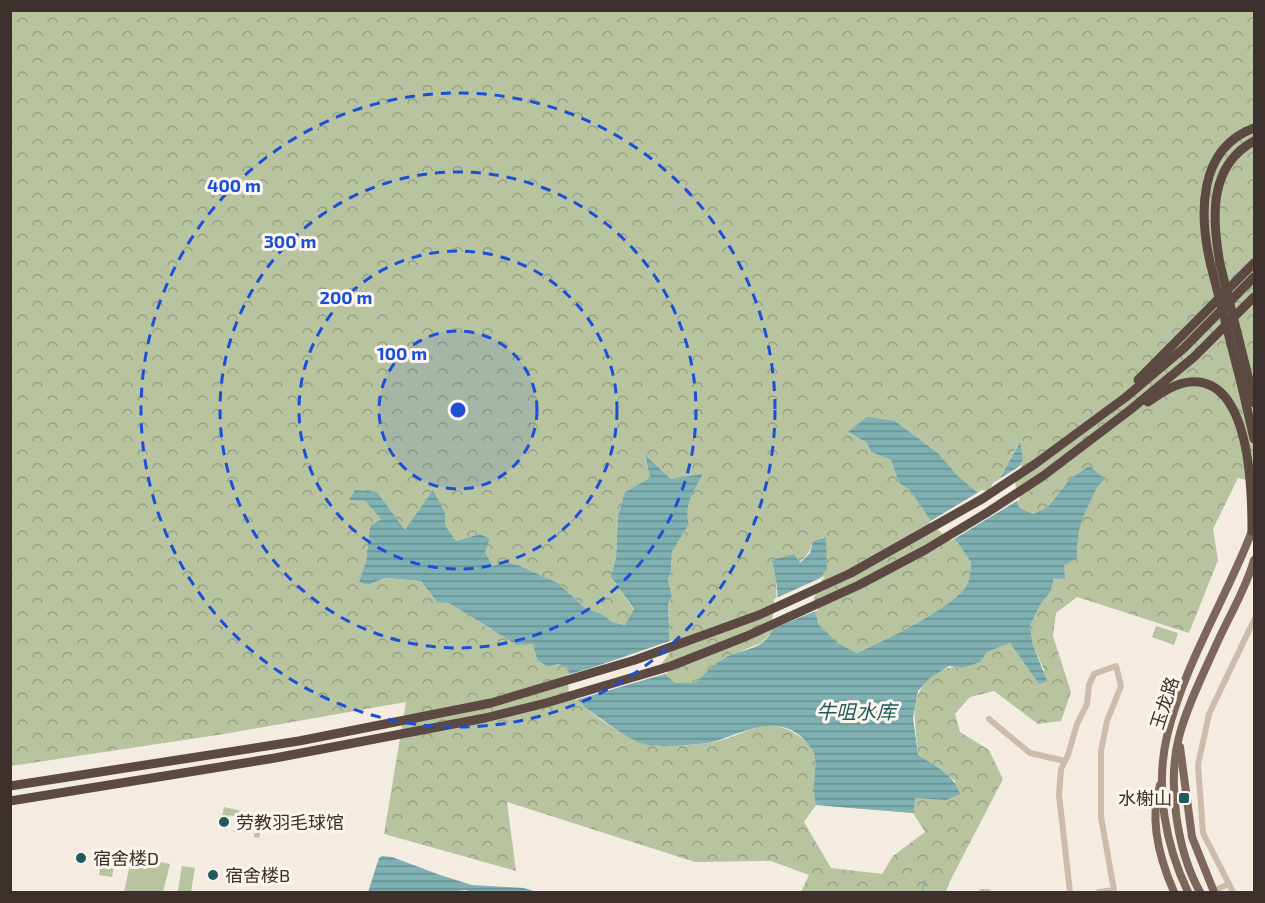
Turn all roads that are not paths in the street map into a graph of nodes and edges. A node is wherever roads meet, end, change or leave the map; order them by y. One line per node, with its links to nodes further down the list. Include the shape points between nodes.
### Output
1 (1254, 128): 4 (highway, via 1227,144 1212,168 1204,220)
2 (1254, 141): 4 (highway, via 1239,150 1228,164 1217,192)
3 (1254, 263): 9 (highway, bridge)
4 (1216, 265): 7 (highway, bridge)
5 (1254, 277): 9 (highway, bridge, via 1184,348)
6 (1254, 297): 10 (highway, bridge, via 1194,357)
7 (1247, 389): 8 (highway); 11 (highway)
8 (1254, 402)
9 (1102, 416): 20 (highway, via 981,499 851,573 759,615 635,660 490,703 299,741)
10 (1108, 427): 13 (highway, via 1168,389 1191,382 1213,388 1223,396 1238,422 1245,444); 21 (highway, via 1043,476 925,550 859,585 671,666 546,703 381,740)
11 (1254, 439)
12 (1254, 517): 13 (highway)
13 (1252, 531): 19 (main road, 玉龙路, via 1183,688 1167,736)
14 (1254, 560): 17 (main road, 玉龙路)
15 (1254, 620): 22 (street, via 1209,714 1198,765 1203,833)
16 (989, 719): 18 (street, via 1030,753)
17 (1179, 736): 29 (main road, 玉龙路, via 1175,778 1179,830); 30 (main road, via 1192,837)
18 (1065, 761): 25 (street, via 1059,795); 26 (street, via 1094,674 1116,666 1121,686 1107,721 1101,751 1101,817 1114,890)
19 (1163, 777): 27 (main road, via 1156,801 1156,820); 28 (main road, 玉龙路, via 1163,813 1171,850)
20 (10, 786)
21 (10, 801)
22 (1229, 884): 30 (street); 31 (street)
23 (982, 892): 24 (street)
24 (988, 892)
25 (1070, 892)
26 (1099, 892)
27 (1174, 892)
28 (1188, 892)
29 (1200, 892)
30 (1212, 892)
31 (1233, 892)

